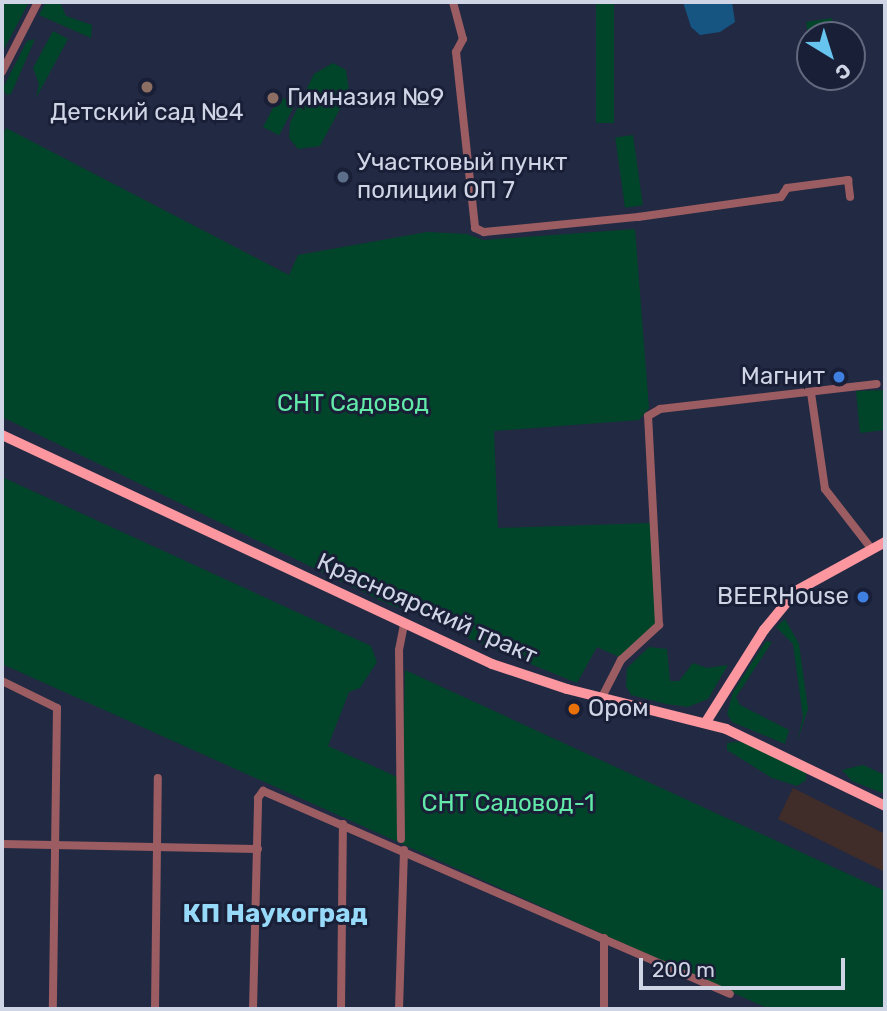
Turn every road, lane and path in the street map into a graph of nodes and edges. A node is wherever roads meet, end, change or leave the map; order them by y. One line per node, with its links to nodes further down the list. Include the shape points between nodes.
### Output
1 (38, 2): 3 (street)
2 (453, 2): 4 (street, via 463,39 457,52 475,228 486,232 638,217 781,197 787,188 848,180)
3 (2, 72)
4 (850, 197)
5 (877, 384): 6 (street)
6 (811, 393): 9 (street, via 825,489); 12 (street, via 660,409 648,416 659,625 621,660)
7 (2, 435): 10 (main road, Красноярский тракт)
8 (885, 542): 9 (main road)
9 (872, 548): 13 (main road, via 796,591 764,630)
10 (404, 625): 12 (main road, Красноярский тракт, via 515,673); 17 (street, via 398,650)
11 (2, 681): 19 (street, via 57,708)
12 (602, 697): 13 (main road, Красноярский тракт)
13 (706, 722): 15 (main road, Красноярский тракт, via 748,737)
14 (158, 778): 20 (street)
15 (885, 806)
16 (343, 824): 21 (street, via 263,791 258,798); 22 (street); 28 (street)
17 (401, 839)
18 (2, 844): 19 (street)
19 (54, 844): 20 (street); 25 (street)
20 (156, 848): 21 (street); 26 (street)
21 (258, 849): 27 (street)
22 (404, 850): 23 (street); 29 (street)
23 (604, 939): 24 (street); 30 (street)
24 (730, 994)
25 (53, 1009)
26 (155, 1009)
27 (253, 1009)
28 (341, 1009)
29 (399, 1009)
30 (604, 1009)

